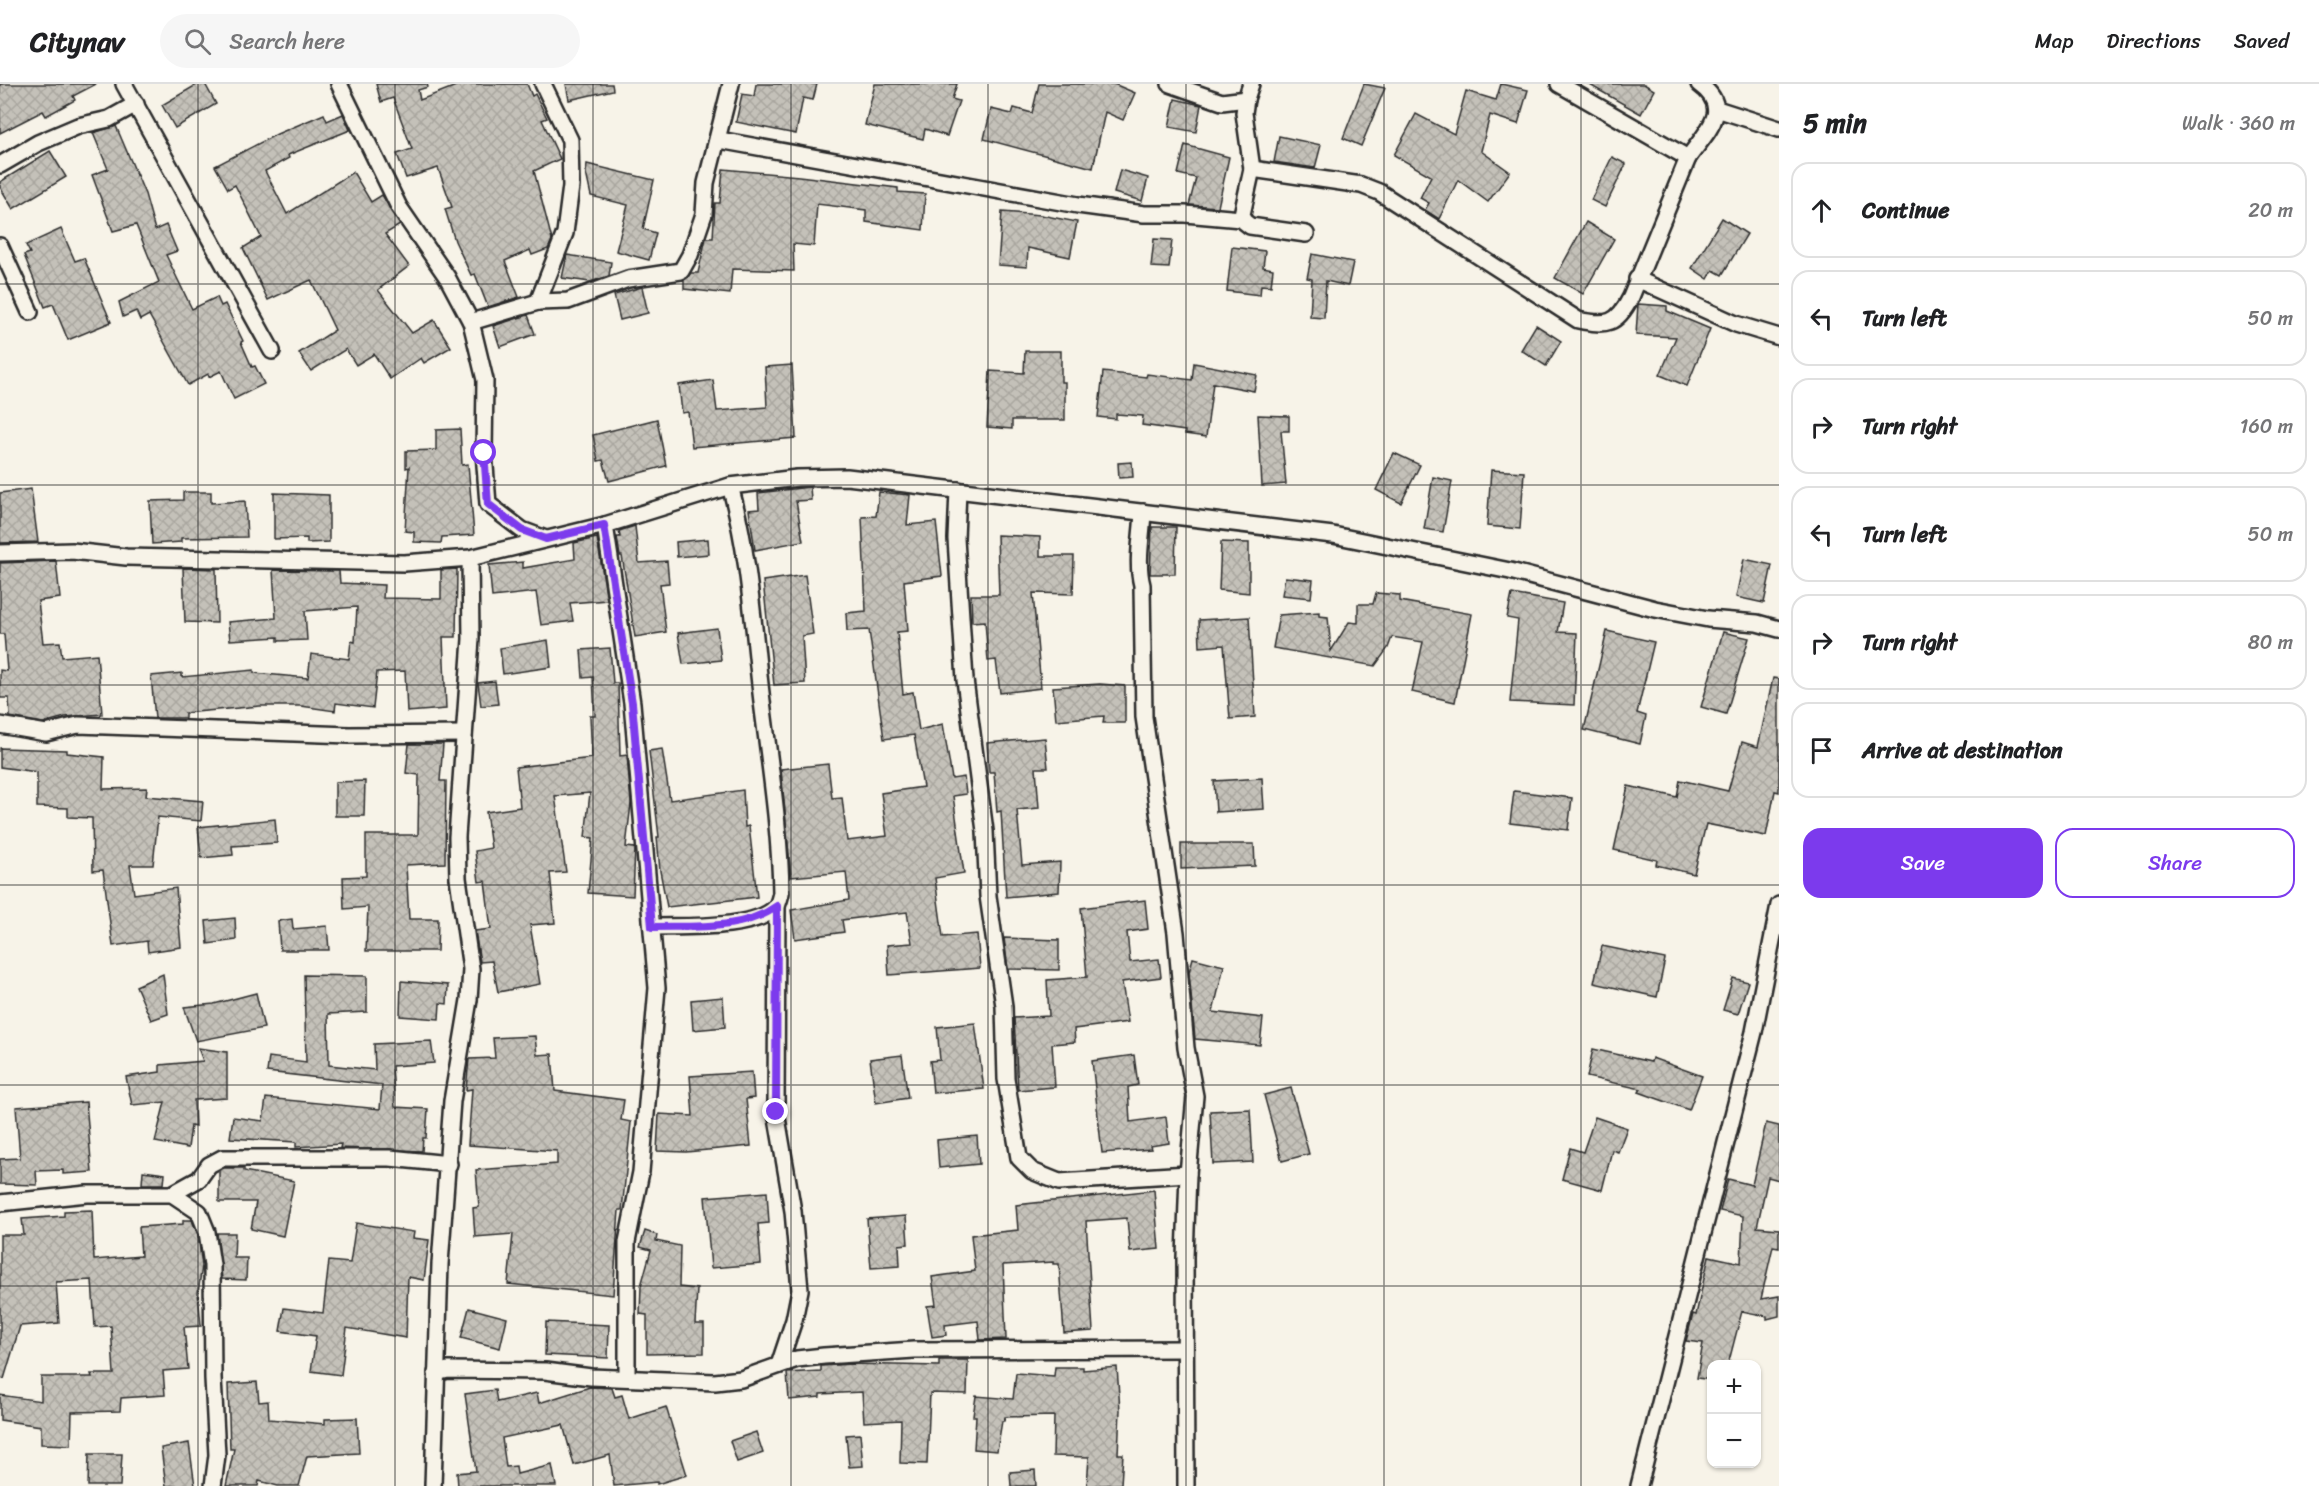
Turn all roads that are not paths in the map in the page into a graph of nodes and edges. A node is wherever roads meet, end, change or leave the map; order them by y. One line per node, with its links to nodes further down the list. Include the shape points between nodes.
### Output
1 (124, 84): 10 (street)
2 (339, 84): 23 (street, via 399,207 447,277)
3 (543, 84): 21 (street, via 570,140 571,186 565,232)
4 (731, 84): 13 (street)
5 (1170, 84): 9 (street, via 1222,102)
6 (1251, 84): 9 (street)
7 (1559, 84): 14 (street)
8 (1699, 84): 11 (street, via 1714,99)
9 (1246, 99): 16 (street, via 1244,113)
10 (136, 104): 15 (street, via 109,118 38,143); 25 (street)
11 (1717, 109): 12 (street); 14 (street, via 1716,118)
12 (1779, 129)
13 (719, 140): 17 (street, via 1078,205 1144,214); 21 (street, via 706,183 704,214 681,271 628,279 568,301)
14 (1688, 158): 20 (street)
15 (0, 165)
16 (1251, 168): 17 (street); 20 (street, via 1361,185 1379,192 1578,320 1610,322 1623,312)
17 (1242, 219): 18 (street, via 1250,226)
18 (1306, 234)
19 (0, 246): 22 (street)
20 (1637, 279): 24 (street, via 1736,324)
21 (538, 302): 23 (street)
22 (30, 312)
23 (471, 322): 30 (street, via 485,380 488,504 522,530)
24 (1779, 337)
25 (272, 351)
26 (730, 486): 27 (street, via 847,477); 29 (street); 37 (street, via 753,624 773,787 781,880)
27 (958, 490): 28 (street); 40 (street, via 956,539 965,680 1004,1006 1006,1079 1019,1158 1032,1171 1059,1182)
28 (1143, 512): 33 (street, via 1333,535 1510,571 1655,609); 40 (street, via 1142,555 1137,567 1142,585 1144,717 1195,1096)
29 (604, 525): 30 (street); 38 (street, via 632,703)
30 (546, 539): 32 (street)
31 (0, 553): 32 (street, via 72,551 126,557 404,563)
32 (470, 558): 35 (street, via 471,639)
33 (1779, 629)
34 (0, 725): 35 (street, via 46,733 78,725 349,735)
35 (464, 734): 39 (street, via 458,878 471,969 452,1101)
36 (1779, 905): 50 (street, via 1752,1044)
37 (777, 906): 38 (street, via 763,916 723,925); 44 (street, via 776,1112 793,1211 800,1290)
38 (652, 927): 46 (street, via 657,988 641,1172 627,1242)
39 (449, 1164): 41 (street, via 390,1158 222,1158 199,1179); 45 (street)
40 (1188, 1174): 43 (street)
41 (172, 1194): 42 (street, via 87,1194); 47 (street, via 199,1212 209,1243 217,1455)
42 (0, 1203)
43 (1184, 1349): 44 (street, via 914,1350 797,1359); 49 (street)
44 (779, 1365): 46 (street, via 741,1379 714,1382)
45 (440, 1368): 46 (street); 48 (street)
46 (627, 1377)
47 (213, 1486)
48 (433, 1486)
49 (1186, 1486)
50 (1639, 1486)

